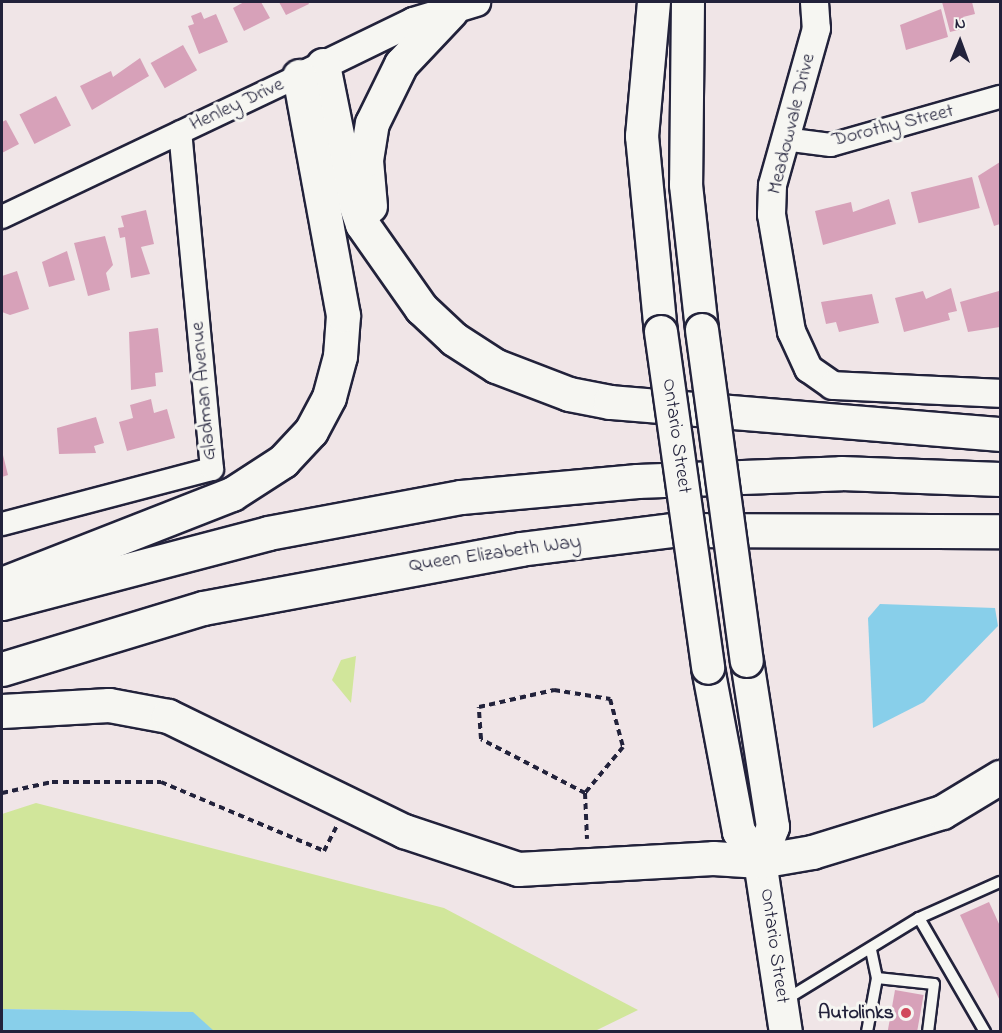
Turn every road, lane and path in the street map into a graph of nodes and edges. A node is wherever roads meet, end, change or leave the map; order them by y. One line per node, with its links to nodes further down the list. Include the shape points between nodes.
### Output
1 (654, 2): 24 (main road, Ontario Street, bridge, via 642,136 661,332 708,668 739,832)
2 (688, 2): 24 (main road, Ontario Street, bridge, via 686,185 702,330 773,827)
3 (814, 2): 8 (street, Meadowvale Drive, via 816,28)
4 (464, 6): 5 (street, Henley Drive, via 413,21); 10 (highway, via 401,64 372,123 366,160 369,201)
5 (311, 70): 7 (street, Henley Drive); 10 (highway, via 362,224); 16 (highway, via 343,315 340,356 329,397 311,431 283,461 232,494)
6 (1000, 97): 8 (street, Dorothy Street, via 831,145)
7 (180, 133): 9 (street, Henley Drive); 14 (street, Gladman Avenue, via 212,469)
8 (784, 139): 11 (street, Meadowvale Drive, via 772,185 771,214 791,330 808,368 832,385)
9 (2, 217)
10 (395, 276): 12 (highway, via 454,339 496,366 569,394 650,407)
11 (1000, 393)
12 (1000, 434)
13 (1000, 479): 17 (highway, via 841,473 637,480 461,497 256,535)
14 (2, 524)
15 (1000, 531): 18 (highway, Queen Elizabeth Way, via 673,530 520,549 203,608)
16 (2, 584)
17 (2, 603)
18 (2, 669)
19 (2, 711): 23 (highway, via 109,705 168,716)
20 (1000, 777): 24 (highway, via 942,812 812,852)
21 (2, 793): 23 (path, via 52,782 161,782 324,851)
22 (585, 793): 22 (path, via 623,747 610,699 554,690 479,707 482,739); 25 (path)
23 (349, 802): 25 (highway, via 404,831 518,869)
24 (760, 861): 25 (highway, via 713,858); 30 (main road, Ontario Street)
25 (588, 867)
26 (1000, 882): 27 (lane)
27 (919, 918): 28 (lane); 33 (lane)
28 (871, 950): 29 (lane); 30 (lane)
29 (877, 978): 31 (lane); 32 (lane, via 934,984)
30 (784, 1017)
31 (867, 1032)
32 (928, 1032)
33 (985, 1032)

